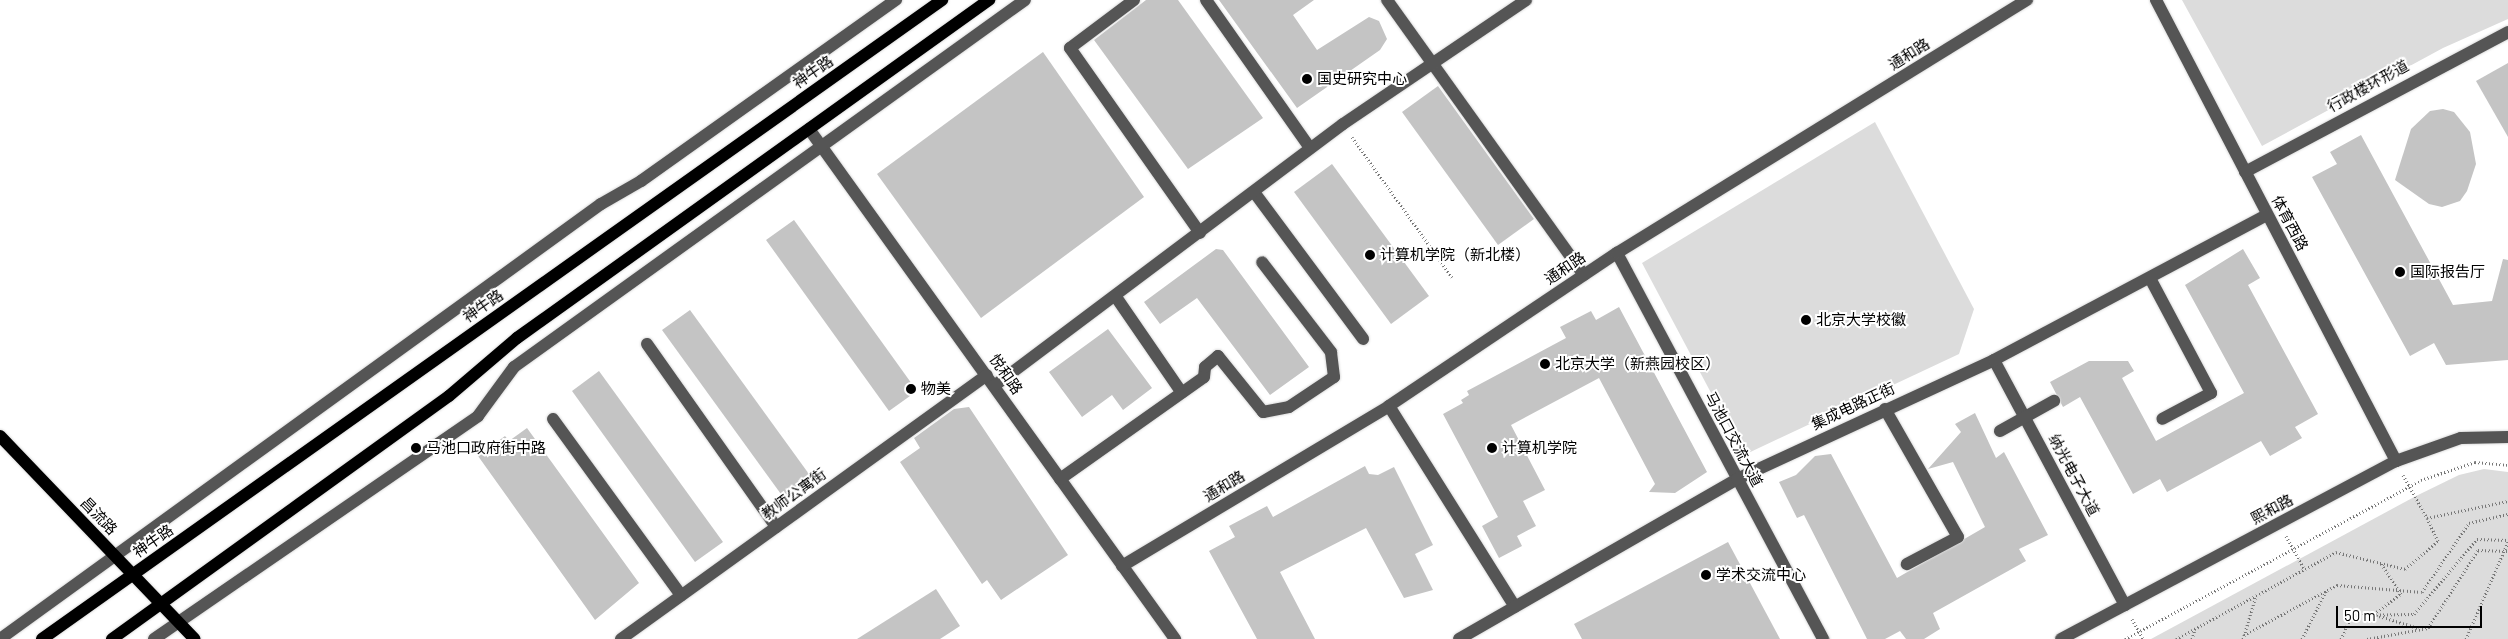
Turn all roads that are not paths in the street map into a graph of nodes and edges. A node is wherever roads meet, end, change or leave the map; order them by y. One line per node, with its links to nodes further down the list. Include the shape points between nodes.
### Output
1 (896, 0): 43 (street, 神牛路, via 641,181 601,204)
2 (942, 0): 46 (main road, 神牛路)
3 (989, 0): 13 (main road)
4 (1025, 0): 14 (street)
5 (1134, 0): 19 (street, via 1070,48)
6 (1206, 0): 15 (street)
7 (1387, 0): 12 (street)
8 (1526, 0): 12 (street, 教师公寓街)
9 (2027, 0): 20 (street, 通和路)
10 (2156, 0): 16 (street, 体育西路)
11 (2508, 32): 16 (street, 行政楼环形道)
12 (1431, 62): 15 (street, 教师公寓街); 22 (street)
13 (809, 129): 14 (street, 悦和路); 48 (main road, via 517,338 449,396)
14 (822, 145): 28 (street, 悦和路); 51 (street, via 514,367 478,416)
15 (1310, 148): 17 (street, 教师公寓街)
16 (2245, 172): 18 (street, 体育西路)
17 (1254, 192): 19 (street, 教师公寓街); 25 (street)
18 (2267, 215): 23 (street, 集成电路正街); 39 (street, 体育西路)
19 (1200, 233): 24 (street, 教师公寓街)
20 (1617, 253): 22 (street, 通和路); 41 (street, 马池口交流大道)
21 (1262, 262): 29 (street, via 1331,352 1334,377 1289,407 1263,412 1218,356 1205,367 1204,377)
22 (1584, 274): 31 (street, 通和路)
23 (2151, 280): 27 (street, 集成电路正街); 35 (street, via 2211,393)
24 (1116, 297): 28 (street, 教师公寓街); 29 (street)
25 (1363, 339)
26 (647, 344): 42 (street)
27 (1994, 360): 32 (street, 集成电路正街); 33 (street, 纳光电子大道)
28 (990, 380): 40 (street, 悦和路); 42 (street, 教师公寓街)
29 (1182, 392): 40 (street)
30 (2054, 402): 33 (street)
31 (1389, 406): 45 (street, 通和路); 50 (street)
32 (1886, 409): 41 (street, 集成电路正街); 44 (street, via 1958,537)
33 (2026, 418): 36 (street); 49 (street, 纳光电子大道)
34 (553, 419): 47 (street)
35 (2162, 419)
36 (2000, 431)
37 (0, 436): 43 (main road, 昌流路)
38 (2508, 436): 39 (street, 熙和路, via 2462,438)
39 (2396, 461): 49 (street, 熙和路)
40 (1060, 479): 45 (street, 悦和路)
41 (1737, 479): 50 (street, 集成电路正街); 60 (street, 马池口交流大道)
42 (776, 527): 47 (street, 教师公寓街)
43 (113, 554): 46 (main road, 昌流路); 52 (street, 神牛路)
44 (1907, 564)
45 (1122, 566): 58 (street, 悦和路)
46 (133, 574): 48 (main road, 昌流路); 53 (main road, 神牛路)
47 (681, 595): 57 (street, 教师公寓街)
48 (161, 604): 51 (main road, 昌流路); 54 (main road)
49 (2125, 605): 61 (street, 熙和路)
50 (1515, 607): 59 (street, 集成电路正街)
51 (178, 622): 55 (street); 56 (main road, 昌流路)
52 (0, 639)
53 (42, 639)
54 (112, 639)
55 (154, 639)
56 (195, 639)
57 (621, 639)
58 (1175, 639)
59 (1459, 639)
60 (1823, 639)
61 (2060, 639)

